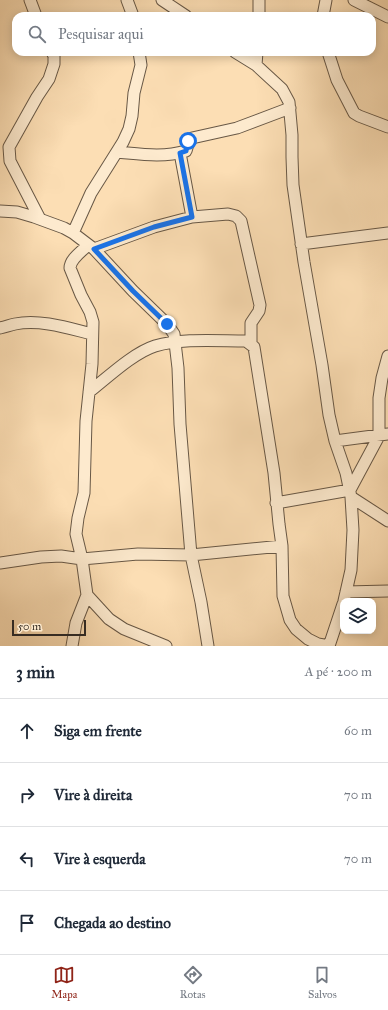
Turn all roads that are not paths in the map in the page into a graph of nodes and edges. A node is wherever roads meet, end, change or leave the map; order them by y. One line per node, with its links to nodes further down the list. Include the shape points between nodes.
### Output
1 (30, 0): 7 (street)
2 (127, 0): 8 (street)
3 (162, 0): 9 (street)
4 (259, 0): 10 (street)
5 (326, 0): 11 (street)
6 (354, 0): 12 (street)
7 (34, 12)
8 (132, 12)
9 (180, 12)
10 (259, 12)
11 (324, 12)
12 (388, 17)
13 (54, 56): 25 (street, via 49,79 9,148 10,161)
14 (140, 56): 21 (street, via 141,65 129,129)
15 (241, 56): 18 (street)
16 (257, 56): 18 (street)
17 (329, 56): 20 (street, via 337,80 354,113)
18 (256, 65): 19 (street, via 282,89)
19 (290, 108): 22 (street, via 237,128 192,138 188,141 186,151); 28 (street, via 293,185)
20 (388, 127)
21 (116, 152): 22 (street, via 150,155); 27 (street, via 91,193)
22 (180, 153): 24 (street)
23 (0, 211): 25 (street, via 17,212)
24 (192, 217): 29 (street); 33 (street, via 228,214 236,216 241,221 260,305 259,311 250,322)
25 (40, 219): 27 (street)
26 (388, 232): 28 (street)
27 (74, 233): 29 (street)
28 (301, 244): 37 (street)
29 (91, 247): 31 (street, via 73,260 70,268 90,312 93,322); 32 (street, via 167,324 174,334)
30 (0, 328): 31 (street, via 15,324 38,324)
31 (92, 334): 35 (street)
32 (174, 342): 33 (street, via 246,340); 35 (street, via 154,347 136,356); 42 (street)
33 (251, 343): 39 (street, via 254,347 270,449)
34 (388, 356): 36 (street, via 379,398)
35 (89, 392): 43 (street, via 84,493 76,534)
36 (383, 435): 37 (street); 38 (street)
37 (335, 441): 38 (street)
38 (350, 494): 39 (street); 40 (street); 47 (street, via 353,530)
39 (276, 503): 41 (street)
40 (388, 521)
41 (282, 546): 42 (street); 52 (street, via 283,596 290,620 308,639)
42 (191, 555): 43 (street, via 138,554); 51 (street, via 202,602)
43 (82, 558): 44 (street, via 41,557); 46 (street)
44 (0, 563)
45 (388, 591): 47 (street)
46 (87, 595): 49 (street, via 76,624); 50 (street, via 108,619 124,629)
47 (345, 597)
48 (340, 613): 52 (street)
49 (72, 646)
50 (166, 646)
51 (208, 646)
52 (329, 646)

